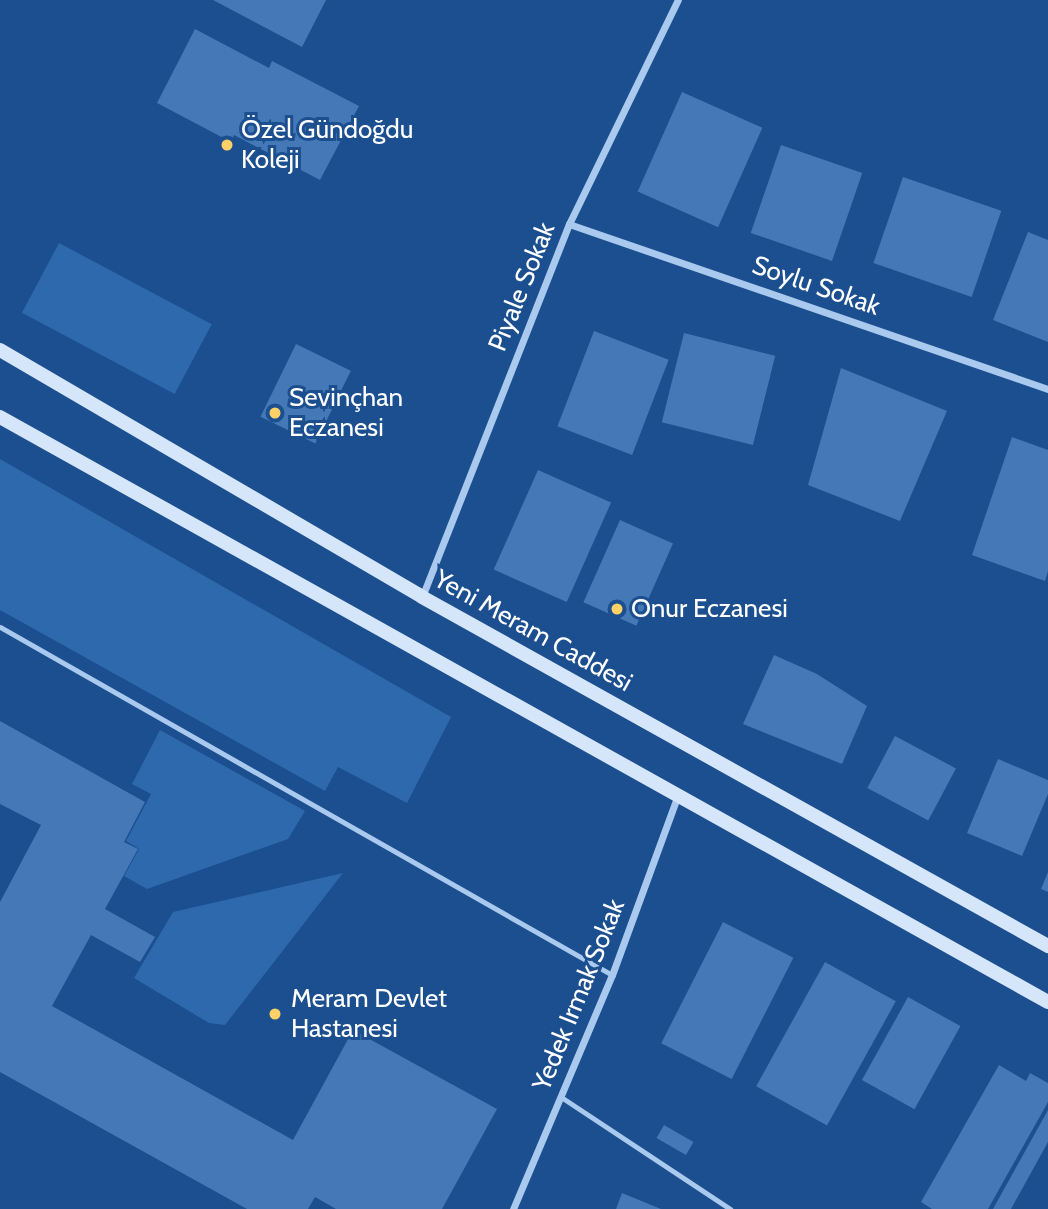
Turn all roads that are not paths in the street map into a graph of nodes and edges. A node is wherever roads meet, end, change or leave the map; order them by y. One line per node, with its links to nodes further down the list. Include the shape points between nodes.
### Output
1 (678, 0): 2 (street, Piyale Sokak)
2 (569, 223): 4 (street, Soylu Sokak); 6 (street, Piyale Sokak)
3 (0, 350): 6 (main road, Yeni Meram Caddesi)
4 (1048, 389)
5 (0, 417): 8 (main road)
6 (422, 597): 9 (main road, Yeni Meram Caddesi)
7 (0, 628): 10 (lane)
8 (678, 794): 10 (street, Yedek Irmak Sokak); 11 (main road)
9 (1048, 946)
10 (612, 975): 12 (street, Yedek Irmak Sokak)
11 (1048, 1002)
12 (561, 1097): 13 (street, Yedek Irmak Sokak); 14 (lane)
13 (513, 1209)
14 (730, 1209)

